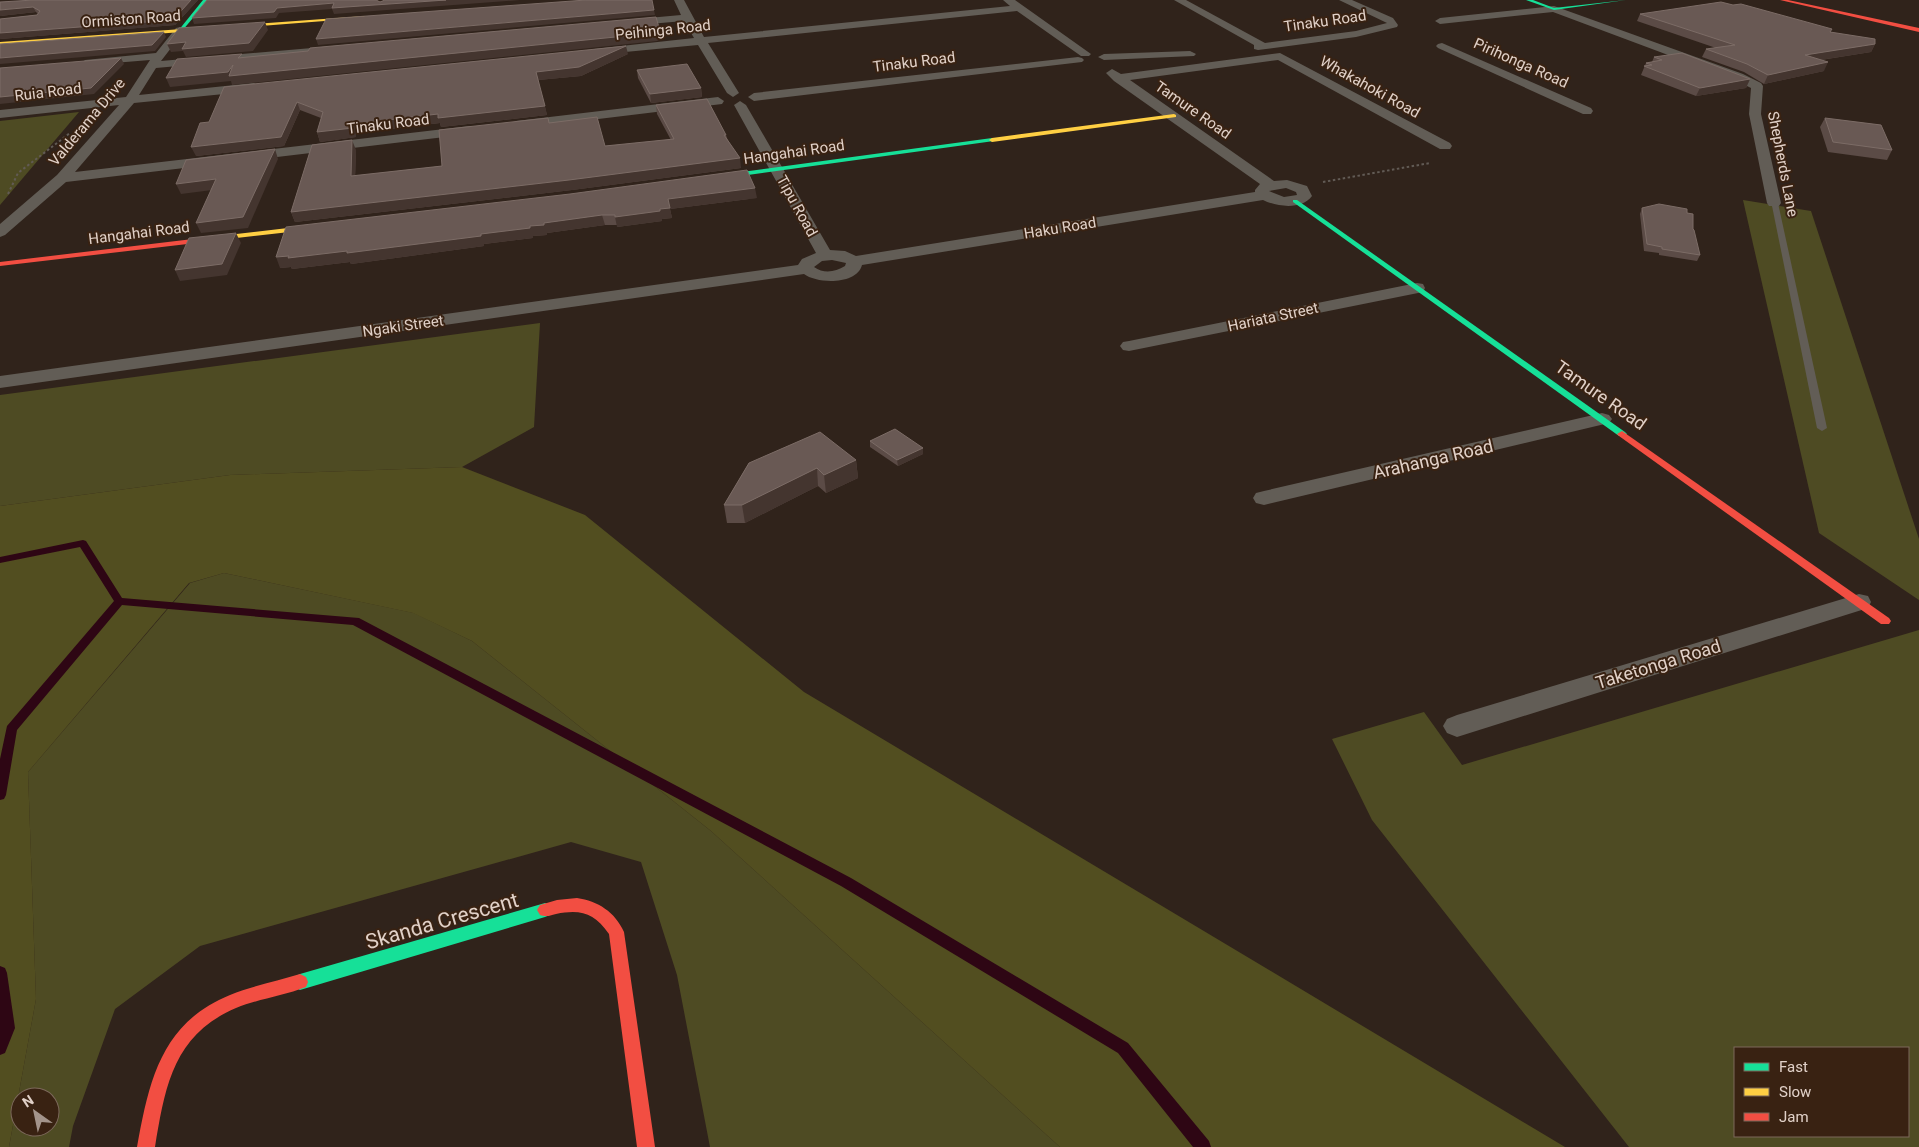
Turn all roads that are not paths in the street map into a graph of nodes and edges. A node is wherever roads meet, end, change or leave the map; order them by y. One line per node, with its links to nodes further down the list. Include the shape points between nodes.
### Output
1 (206, 0): 15 (street, Valderama Drive)
2 (679, 0): 12 (street, Tipu Road)
3 (1008, 0): 9 (street)
4 (1179, 0): 19 (street)
5 (1344, 0): 19 (street, Tinaku Road, via 1389,20 1393,25)
6 (1528, 0): 10 (street, Shepherds Lane)
7 (1624, 0): 10 (street)
8 (1782, 0): 16 (street)
9 (1020, 8): 17 (street, Peihinga Road); 25 (street)
10 (1554, 9): 13 (street); 44 (street, Shepherds Lane, via 1757,86 1755,114)
11 (373, 16): 15 (street, Ormiston Road)
12 (687, 18): 14 (street); 17 (street, Tipu Road)
13 (1440, 21)
14 (618, 24)
15 (180, 30): 18 (street, Ormiston Road); 27 (street, Valderama Drive)
16 (1919, 30)
17 (702, 41): 23 (street, Peihinga Road); 32 (street, Tipu Road)
18 (0, 44)
19 (1263, 46): 21 (street, Tinaku Road)
20 (1442, 46): 33 (street, Pirihonga Road)
21 (1246, 48)
22 (322, 50): 27 (street)
23 (583, 53)
24 (1202, 53): 26 (street)
25 (1081, 57): 26 (street, Tinaku Road); 32 (street, Tinaku Road, via 754,97 753,101)
26 (1101, 60): 29 (street, Tamure Road)
27 (156, 61): 28 (street); 31 (street, Valderama Drive)
28 (80, 63)
29 (1118, 78): 35 (street, Tamure Road); 38 (street, Whakahoki Road, via 1280,56)
30 (267, 85): 31 (street)
31 (131, 99): 34 (street, Ruia Road); 40 (street, Valderama Drive)
32 (737, 99): 36 (street, via 728,106 718,102); 39 (street, Tipu Road)
33 (1587, 111)
34 (0, 114)
35 (1174, 116): 39 (street, Hangahai Road); 42 (street, Tamure Road)
36 (502, 127)
37 (483, 129): 40 (street, Tinaku Road)
38 (1445, 146)
39 (777, 170): 41 (street, Hangahai Road); 47 (street, Tipu Road)
40 (62, 178): 46 (street, Valderama Drive)
41 (699, 180)
42 (1268, 190): 43 (street, via 1278,200); 48 (street, Haku Road)
43 (1296, 194): 51 (street, Tamure Road)
44 (1774, 203): 55 (lane, Shepherds Lane)
45 (336, 225): 49 (street, Hangahai Road)
46 (0, 232)
47 (825, 255): 48 (street, via 845,256); 50 (street, via 808,262)
48 (854, 262): 50 (street, via 853,268 837,276 822,276)
49 (0, 264)
50 (807, 269): 53 (street, Ngaki Street)
51 (1417, 288): 52 (street, Hariata Street); 54 (street, Tamure Road)
52 (1130, 346)
53 (0, 382)
54 (1602, 420): 56 (street, Arahanga Road); 57 (street, Tamure Road)
55 (1822, 428)
56 (1264, 498)
57 (1859, 602): 58 (street, Tamure Road); 59 (street, Taketonga Road)
58 (1885, 620)
59 (1457, 726)
60 (146, 1147): 61 (street, Skanda Crescent, via 159,1076 166,1058 198,1022 232,1002 556,907 588,905 608,918 616,932)
61 (646, 1147)

